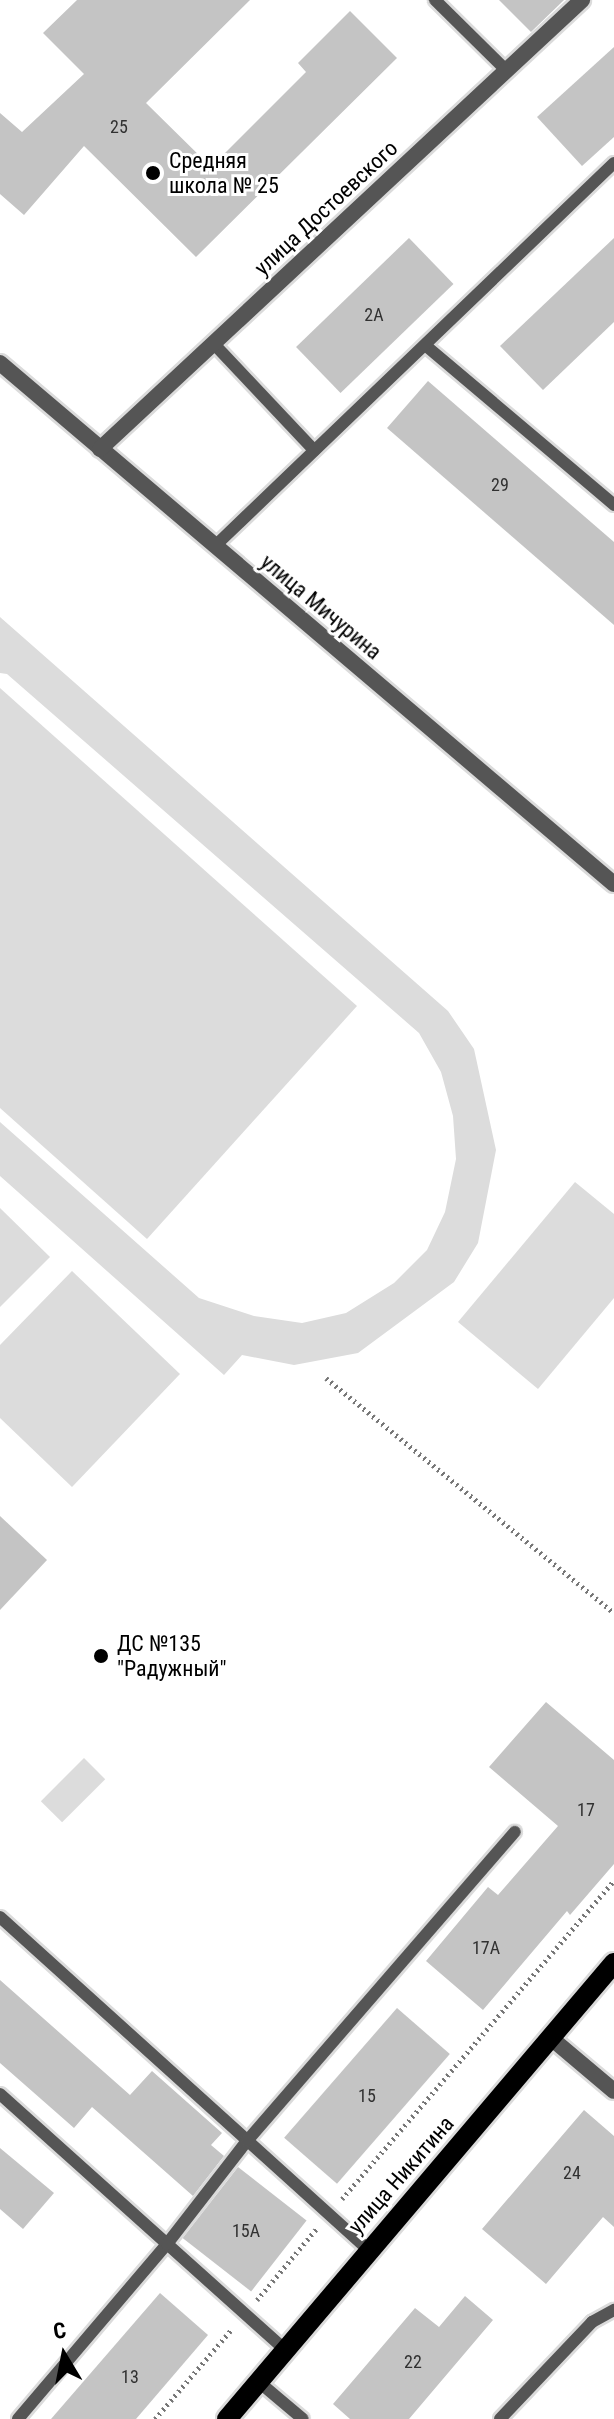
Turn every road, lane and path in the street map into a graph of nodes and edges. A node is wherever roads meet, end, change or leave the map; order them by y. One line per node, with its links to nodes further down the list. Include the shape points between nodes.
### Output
1 (435, 0): 3 (lane)
2 (582, 0): 3 (street, улица Достоевского)
3 (506, 70): 5 (street, улица Достоевского)
4 (614, 163): 6 (lane)
5 (214, 344): 8 (street, улица Достоевского); 9 (lane)
6 (425, 345): 9 (lane); 10 (lane)
7 (0, 363): 8 (street, улица Мичурина)
8 (100, 449): 11 (street, улица Мичурина)
9 (314, 450): 11 (lane)
10 (614, 505)
11 (215, 546): 12 (street, улица Мичурина)
12 (614, 884)
13 (326, 1378): 14 (path)
14 (614, 1613)
15 (515, 1832): 22 (lane)
16 (614, 1880): 23 (path)
17 (0, 1917): 22 (lane)
18 (614, 1963): 19 (main road, улица Никитина)
19 (551, 2038): 20 (street); 25 (main road, улица Никитина)
20 (614, 2091)
21 (0, 2094): 24 (lane)
22 (247, 2141): 23 (lane); 24 (lane)
23 (328, 2215): 25 (lane); 27 (path)
24 (167, 2244): 27 (lane); 30 (lane)
25 (368, 2249): 28 (main road, улица Никитина)
26 (614, 2310): 34 (lane, via 592,2322)
27 (244, 2315): 28 (lane); 31 (path)
28 (285, 2350): 29 (main road, улица Никитина)
29 (259, 2382): 32 (main road, улица Никитина); 33 (lane)
30 (18, 2419)
31 (155, 2419)
32 (227, 2419)
33 (303, 2419)
34 (500, 2419)

